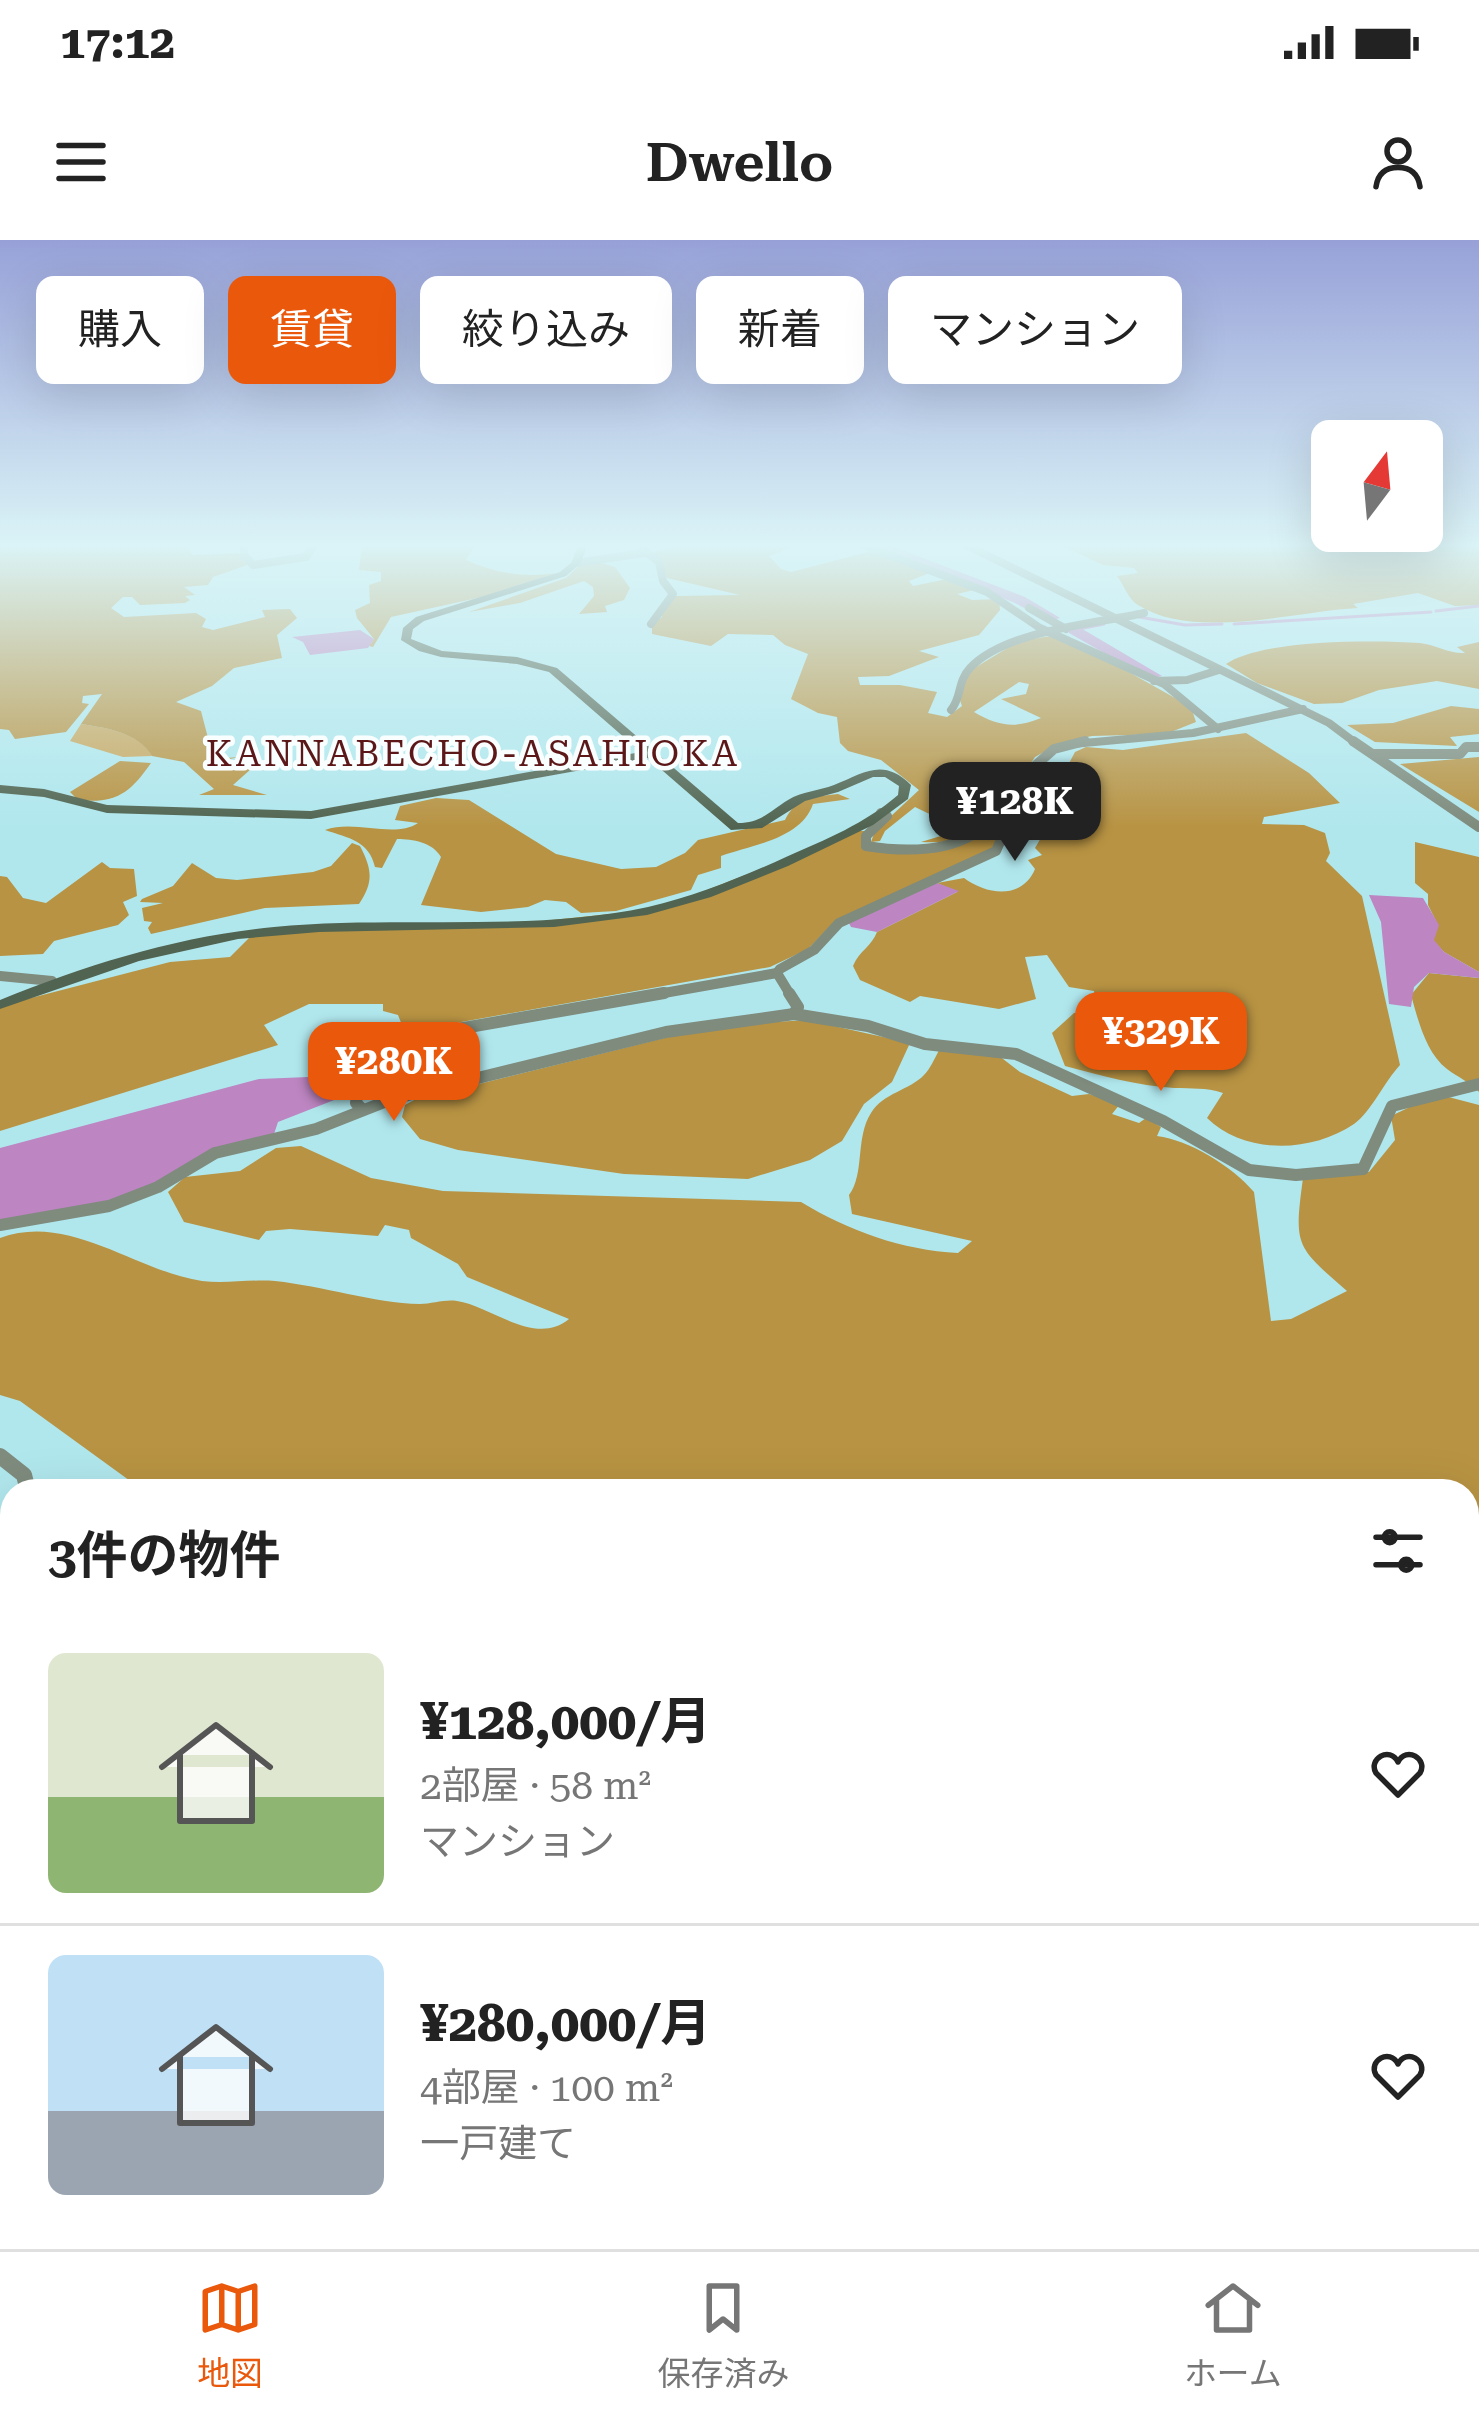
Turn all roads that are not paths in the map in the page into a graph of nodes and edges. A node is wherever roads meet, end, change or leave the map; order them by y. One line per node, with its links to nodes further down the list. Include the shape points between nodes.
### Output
1 (406, 639): 11 (street, via 436,653 553,670)
2 (1022, 639): 7 (street, via 968,671)
3 (1066, 639): 6 (street)
4 (1154, 639): 5 (street)
5 (1219, 670): 6 (street); 8 (street)
6 (1154, 681): 9 (street)
7 (950, 710)
8 (1301, 710): 9 (street); 12 (street)
9 (1217, 729): 14 (street, via 1066,745 1044,755)
10 (1479, 748): 12 (street)
11 (650, 754): 13 (street, via 311,815 107,809); 15 (street, via 735,827 777,818 800,798 868,772 905,785 904,796)
12 (1373, 754): 16 (street)
13 (0, 789)
14 (1012, 799): 15 (street, via 983,806 982,828 945,845 866,846); 17 (street, via 996,851 839,923)
15 (881, 813): 19 (street, via 740,883 646,911 484,926 275,930)
16 (1479, 827)
17 (777, 973): 21 (street, via 798,1007); 23 (street, via 343,1049 336,1053 359,1081)
18 (0, 976): 19 (street)
19 (52, 981): 20 (street)
20 (0, 1005)
21 (794, 1014): 22 (street, via 926,1044 1016,1054 1163,1121 1233,1165 1295,1175 1363,1169 1392,1106); 23 (street, via 666,1032)
22 (1479, 1084)
23 (362, 1109): 24 (street, via 295,1136 215,1153 109,1206)
24 (0, 1225)
25 (0, 1456): 26 (street)
26 (25, 1479)

